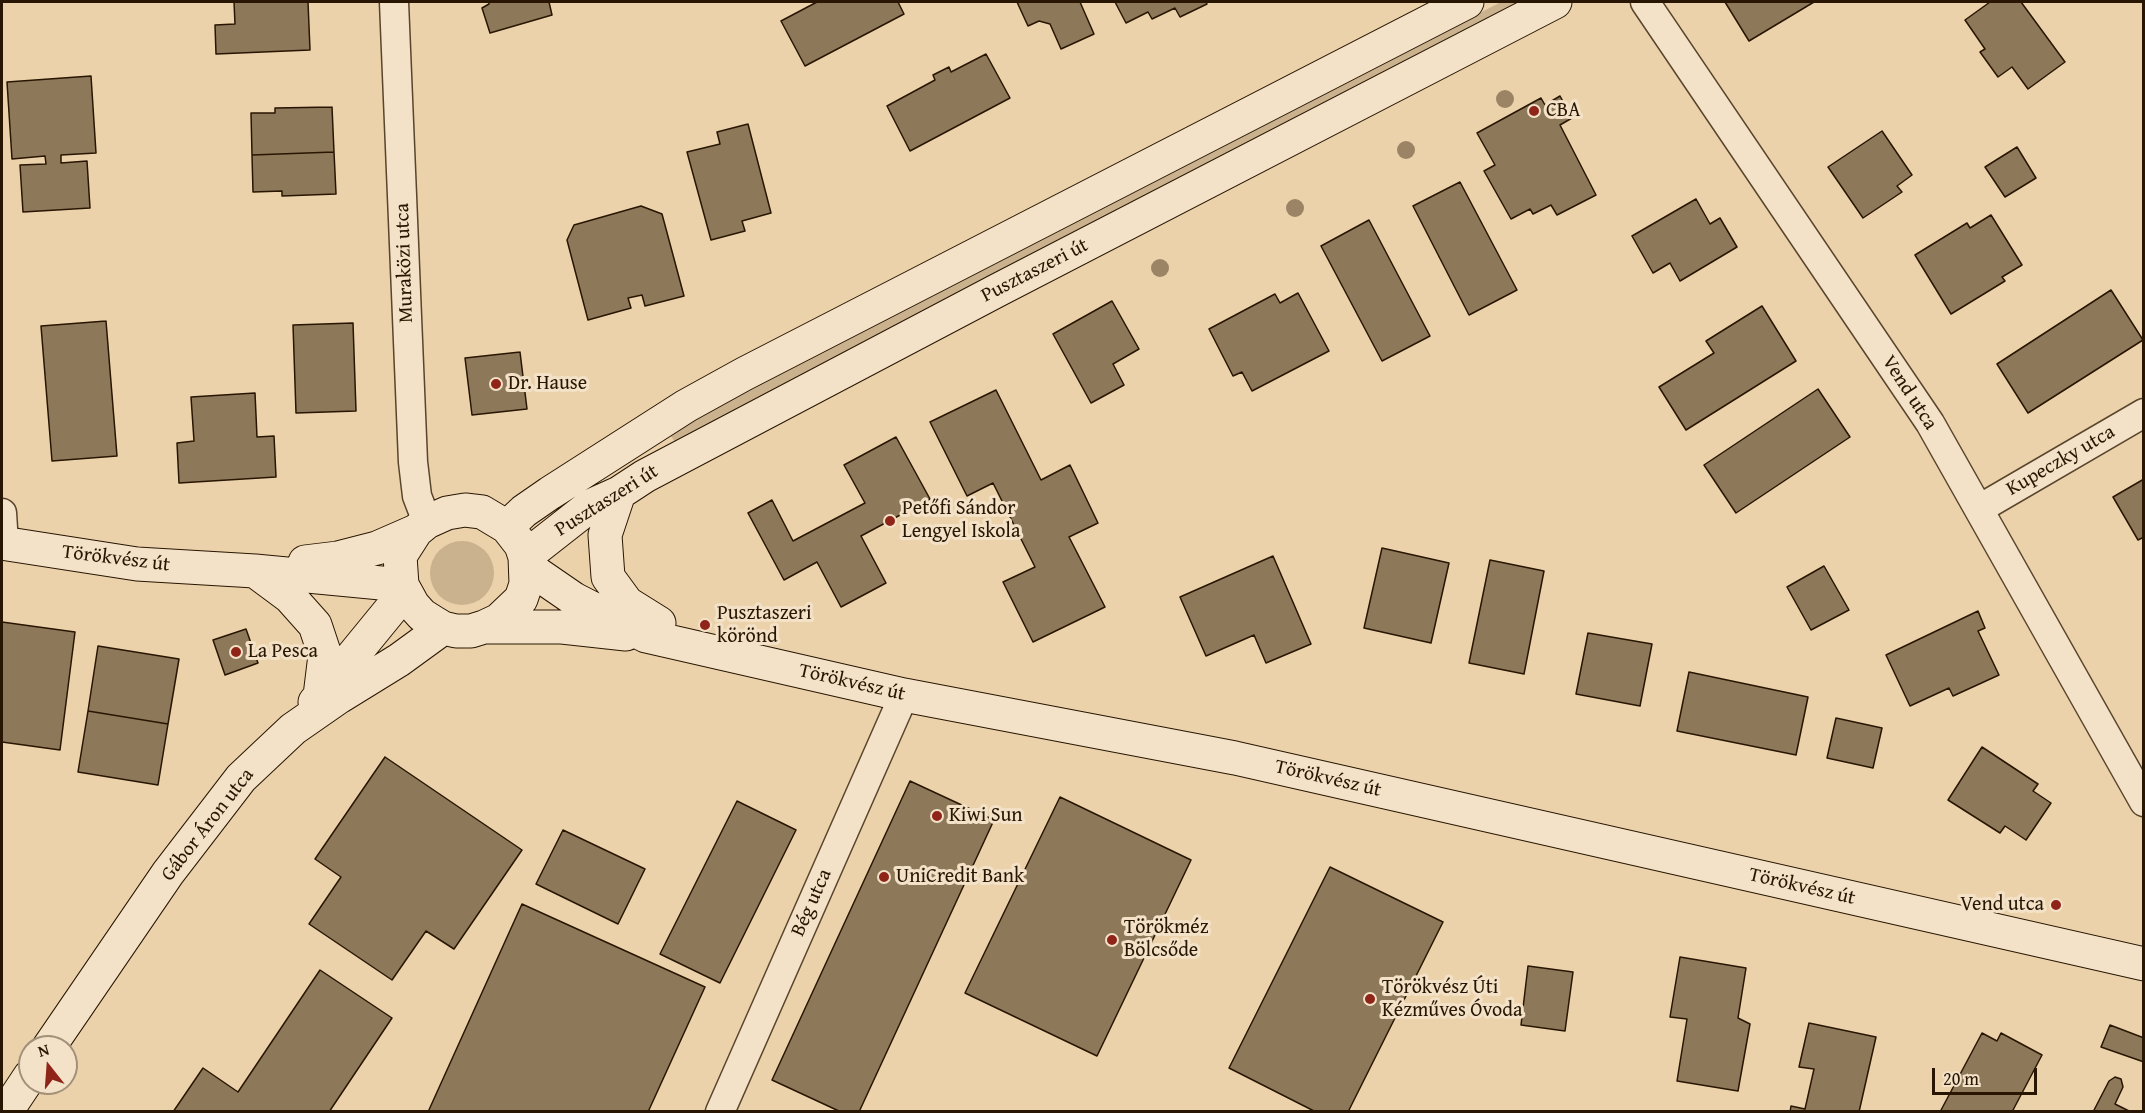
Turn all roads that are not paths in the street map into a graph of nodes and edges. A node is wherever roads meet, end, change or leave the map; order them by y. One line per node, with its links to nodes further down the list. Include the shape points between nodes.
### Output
1 (394, 2): 8 (street, Muraközi utca, via 413,462)
2 (1467, 2): 9 (street, Pusztaszeri út, via 696,401 524,511)
3 (1555, 2): 6 (street, Pusztaszeri út, via 717,437)
4 (1645, 2): 7 (street, Vend utca, via 1930,423)
5 (2144, 414): 7 (street, Kupeczky utca)
6 (619, 493): 11 (street, Pusztaszeri út, via 590,506); 17 (street, via 605,535 608,577 627,603)
7 (1979, 509): 21 (street, Vend utca)
8 (421, 527): 9 (street, via 447,513 465,510 482,512); 12 (street, Törökvész út, via 377,548 338,558); 13 (street, via 400,556)
9 (507, 527): 11 (street, via 521,545)
10 (2, 533): 12 (street, Törökvész út, via 137,564)
11 (526, 561): 14 (street, via 526,584 521,599 504,616); 16 (street, Törökvész út, via 574,599)
12 (243, 570): 13 (street, Törökvész út); 19 (street, via 290,597 315,625 325,655)
13 (403, 588): 15 (street, via 422,615); 19 (street)
14 (484, 627): 15 (street, via 471,631); 16 (street, via 562,627)
15 (443, 628): 20 (street, Gábor Áron utca)
16 (646, 636): 17 (street, Törökvész út)
17 (696, 646): 18 (street, Törökvész út)
18 (903, 695): 22 (street, Törökvész út, via 1234,758); 26 (street, Bég utca)
19 (320, 696): 20 (street)
20 (293, 729): 23 (street, Gábor Áron utca, via 241,778 168,873)
21 (2144, 802)
22 (2144, 964)
23 (57, 1035)
24 (18, 1094): 25 (street)
25 (6, 1112)
26 (720, 1112)

